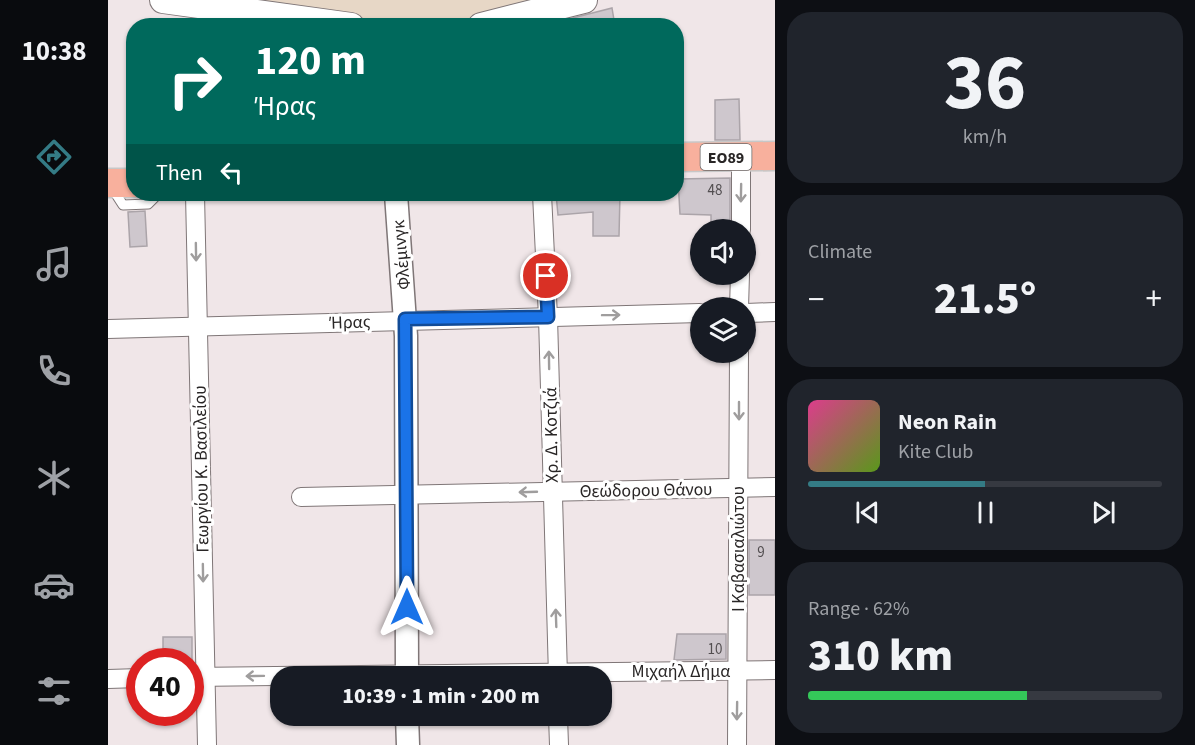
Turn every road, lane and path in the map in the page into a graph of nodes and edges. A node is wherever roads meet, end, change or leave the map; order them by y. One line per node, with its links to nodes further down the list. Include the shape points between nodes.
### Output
1 (163, 0): 3 (main road)
2 (584, 0): 4 (main road)
3 (293, 18)
4 (513, 18)
5 (741, 156): 6 (main road, ΕΟ89); 7 (main road, ΕΟ89); 14 (street, one-way to 14)
6 (775, 156)
7 (684, 158)
8 (108, 183): 9 (main road); 10 (lane, via 123,205)
9 (126, 183)
10 (151, 201)
11 (195, 201): 20 (street, Γεωργίου Κ. Βασιλείου, one-way to 20)
12 (397, 201): 19 (street, Φλέμινγκ)
13 (542, 201): 18 (street, Χρ. Δ. Κοτζιά)
14 (741, 219)
15 (775, 312): 16 (street)
16 (756, 313)
17 (690, 314): 18 (street, Ήρας, one-way to 17)
18 (548, 317): 19 (street, Ήρας); 25 (street, Χρ. Δ. Κοτζιά, one-way to 18)
19 (405, 319): 20 (street, Ήρας); 26 (street, Φλέμινγκ)
20 (198, 328): 21 (street, Ήρας); 28 (street, Γεωργίου Κ. Βασιλείου, one-way to 28)
21 (108, 329)
22 (739, 363): 24 (street, Ι Καβασιαλιώτου, one-way to 24)
23 (775, 487): 24 (street, Θεώδορου Θάνου)
24 (739, 488): 25 (street, Θεώδορου Θάνου); 32 (street, Ι Καβασιαλιώτου)
25 (552, 492): 26 (street, Θεώδορου Θάνου, one-way to 26); 30 (street, Χρ. Δ. Κοτζιά, one-way to 25)
26 (406, 496): 27 (street, Θεώδορου Θάνου); 29 (street, Φλέμινγκ)
27 (301, 497)
28 (198, 648)
29 (407, 666)
30 (558, 666)
31 (775, 669): 32 (street, Μιχαήλ Δήμα)
32 (738, 670): 33 (street, Μιχαήλ Δήμα); 44 (street, Ι Καβασιαλιώτου, one-way to 44)
33 (612, 673)
34 (270, 676): 35 (street, Μιχαήλ Δήμα, one-way to 35)
35 (204, 677)
36 (126, 678): 37 (street)
37 (108, 679)
38 (204, 722): 41 (street, Γεωργίου Κ. Βασιλείου)
39 (408, 726): 42 (street)
40 (558, 726): 43 (street)
41 (207, 745)
42 (408, 745)
43 (559, 745)
44 (736, 745)

